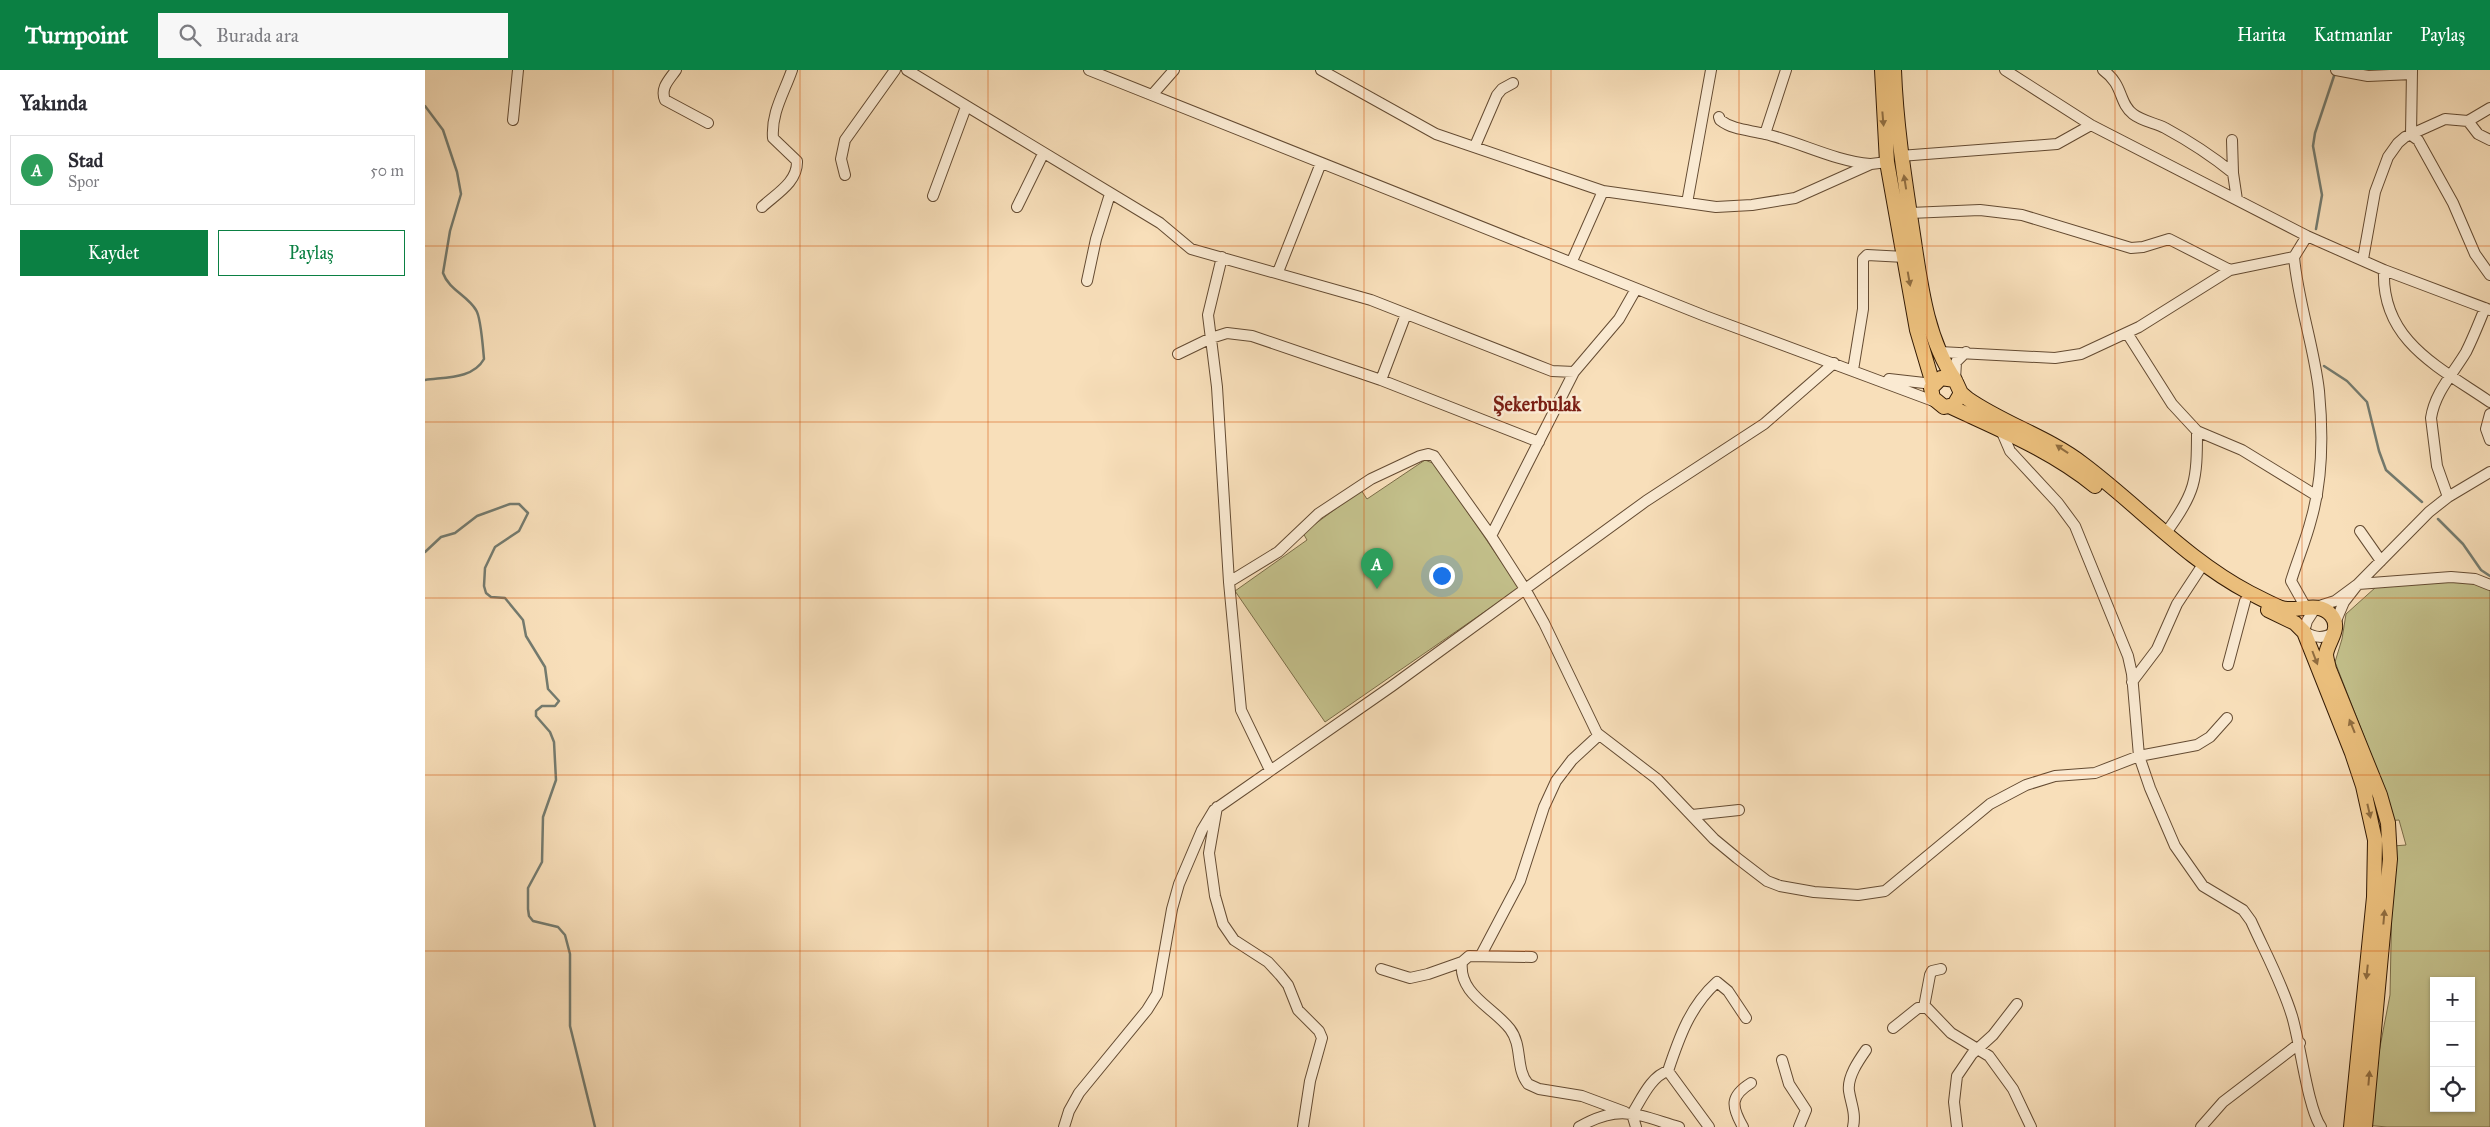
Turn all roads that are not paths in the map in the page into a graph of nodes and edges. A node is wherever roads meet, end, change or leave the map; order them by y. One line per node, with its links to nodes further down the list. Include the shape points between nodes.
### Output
1 (518, 70): 22 (street)
2 (675, 70): 24 (street, via 663,88 665,100)
3 (791, 70): 43 (street, via 775,113 773,138 797,162 797,171 791,181)
4 (895, 70): 37 (street, via 845,140 841,159)
5 (907, 70): 19 (street)
6 (1089, 70): 18 (street)
7 (1175, 70): 18 (street)
8 (1321, 70): 30 (street, via 1435,134)
9 (1711, 70): 42 (street)
10 (1785, 70): 26 (street)
11 (1882, 70): 33 (main road, one-way to 33)
12 (1895, 70): 32 (main road)
13 (2005, 70): 25 (street)
14 (2103, 70): 36 (street, via 2117,83 2131,112 2200,149)
15 (2339, 71): 16 (street, via 2369,76)
16 (2412, 72): 27 (street)
17 (1513, 83): 30 (street, via 1497,94)
18 (1152, 95): 34 (street)
19 (966, 107): 31 (street); 40 (street)
20 (2490, 108): 23 (street)
21 (1719, 117): 26 (street, via 1731,127)
22 (513, 120)
23 (2468, 122): 27 (street, via 2445,119); 29 (street, via 2478,134)
24 (708, 123)
25 (2091, 125): 32 (street, via 2057,144); 41 (street)
26 (1765, 134): 35 (street)
27 (2411, 135): 50 (street, via 2398,144 2382,169); 55 (street, via 2418,140 2453,203 2475,254)
28 (2232, 140): 36 (street)
29 (2490, 140)
30 (1475, 146): 38 (street)
31 (1043, 154): 39 (street); 44 (street)
32 (1900, 156): 45 (main road, one-way to 32)
33 (1887, 162): 35 (street); 48 (main road)
34 (1321, 163): 51 (street); 54 (street)
35 (1871, 164): 42 (street, via 1795,198 1716,207)
36 (2233, 173): 41 (street)
37 (845, 175)
38 (1603, 191): 42 (street); 51 (street)
39 (1110, 194): 47 (street, via 1160,223 1191,249); 56 (street)
40 (933, 196)
41 (2237, 200): 46 (street)
42 (1687, 204)
43 (762, 207)
44 (1017, 207)
45 (1910, 213): 52 (street, via 1981,210 2022,215 2131,248 2169,239); 62 (main road, via 1926,310)
46 (2307, 236): 49 (street); 50 (street)
47 (1222, 257): 54 (street); 61 (street, via 1208,315)
48 (1905, 257): 66 (street, via 1867,256 1863,259 1863,308); 71 (main road, one-way to 71, via 1917,330)
49 (2293, 257): 52 (street); 81 (street, via 2319,391 2321,431)
50 (2363, 259): 53 (street)
51 (1572, 261): 57 (street)
52 (2230, 270): 60 (street)
53 (2384, 270): 58 (street); 69 (street, via 2388,302 2404,338)
54 (1278, 272): 59 (street)
55 (2490, 274)
56 (1087, 281)
57 (1636, 288): 65 (street); 67 (street, via 1619,319)
58 (2488, 309): 69 (street)
59 (1406, 314): 67 (street, via 1539,367); 70 (street)
60 (2127, 333): 63 (street, via 2081,354 2055,358); 77 (street, via 2172,404)
61 (1211, 338): 64 (street); 70 (street, via 1227,334 1252,336); 88 (street)
62 (1940, 352): 63 (street); 72 (main road)
63 (1965, 352): 72 (street, via 1956,362)
64 (1178, 354)
65 (1834, 363): 66 (street); 91 (street, via 1764,424 1646,501)
66 (1853, 370): 68 (street)
67 (1574, 372): 79 (street)
68 (1863, 374): 71 (street); 74 (street)
69 (2450, 375): 73 (street); 82 (street, via 2434,403 2431,418 2437,466)
70 (1381, 380): 79 (street)
71 (1933, 384): 72 (main road, via 1941,378); 74 (main road, via 1931,394)
72 (1958, 386): 74 (main road, via 1957,402); 84 (main road, one-way to 72, via 2083,464 2057,446 1978,406)
73 (2490, 402)
74 (1942, 404): 76 (main road)
75 (2490, 414): 78 (street, via 2487,433)
76 (2001, 430): 87 (main road, via 2029,442 2079,473); 97 (street, via 2011,451 2068,514 2081,537 2128,656)
77 (2197, 430): 81 (street, via 2242,450); 84 (street, via 2193,487)
78 (2490, 440)
79 (1539, 442): 85 (street)
80 (2490, 472): 82 (street)
81 (2317, 496): 93 (street, via 2291,581)
82 (2448, 497): 86 (street)
83 (2360, 531): 86 (street)
84 (2165, 534): 93 (main road, via 2249,593 2283,608)
85 (1491, 536): 88 (street, via 1440,462 1428,454 1371,479 1318,514 1278,552); 91 (street)
86 (2381, 561): 89 (street)
87 (2200, 570): 92 (main road); 97 (street, via 2177,604 2157,650)
88 (1229, 582): 101 (street, via 1241,710)
89 (2359, 584): 90 (street, via 2451,577 2475,579); 93 (street, via 2335,601); 94 (street, via 2344,602)
90 (2490, 585)
91 (1525, 589): 99 (street); 101 (street)
92 (2245, 601): 95 (main road, via 2295,623); 96 (street)
93 (2311, 610): 94 (main road, via 2326,610); 95 (street)
94 (2335, 628): 95 (street, via 2322,638); 135 (main road, one-way to 94, via 2390,859 2388,823 2380,795 2329,669 2326,654)
95 (2304, 632): 134 (main road, one-way to 134, via 2352,753 2375,840 2374,897)
96 (2228, 665)
97 (2132, 682): 100 (street)
98 (2227, 718): 100 (street, via 2197,746)
99 (1599, 735): 104 (street, via 1657,779); 105 (street, via 1572,760 1557,781 1541,815 1520,881)
100 (2139, 756): 104 (street, via 2095,773 2055,776 2026,785 1983,809 1885,891 1871,894 1814,892 1780,886 1737,858); 114 (street, via 2160,814 2187,866 2210,892 2243,910 2251,921 2289,1007)
101 (1270, 770): 102 (street)
102 (1217, 808): 121 (street, via 1202,830 1179,884 1157,994 1079,1094 1069,1111); 122 (street, via 1209,853 1223,924 1234,940 1274,968 1288,985 1298,1010 1322,1038 1310,1081)
103 (1739, 810): 104 (street)
104 (1692, 815)
105 (1481, 955): 106 (street); 107 (street, via 1469,956)
106 (1532, 957)
107 (1461, 962): 108 (street, via 1410,978); 120 (street, via 1462,976 1469,988 1516,1038 1521,1068 1528,1084 1582,1096)
108 (1381, 969)
109 (1941, 969): 111 (street, via 1932,971 1930,975)
110 (2017, 1004): 115 (street)
111 (1923, 1007): 113 (street); 115 (street, via 1951,1032)
112 (1746, 1018): 118 (street, via 1729,991 1717,982 1685,1024)
113 (1893, 1028)
114 (2300, 1043): 132 (street, via 2223,1102); 133 (street, via 2314,1114)
115 (1979, 1048): 130 (street, via 1957,1076 1954,1102); 131 (street, via 1989,1056 2013,1089)
116 (1866, 1050): 129 (street, via 1849,1085 1855,1113)
117 (1782, 1060): 128 (street, via 1789,1084 1806,1110)
118 (1668, 1071): 120 (street, via 1659,1076); 126 (street)
119 (1751, 1082): 127 (street, via 1740,1090 1734,1103)
120 (1629, 1113): 123 (street, via 1601,1116); 124 (street); 125 (street)
121 (1065, 1127)
122 (1303, 1127)
123 (1579, 1127)
124 (1637, 1127)
125 (1679, 1127)
126 (1709, 1127)
127 (1743, 1127)
128 (1799, 1127)
129 (1853, 1127)
130 (1957, 1127)
131 (2031, 1127)
132 (2201, 1127)
133 (2321, 1127)
134 (2351, 1127)
135 (2365, 1127)

